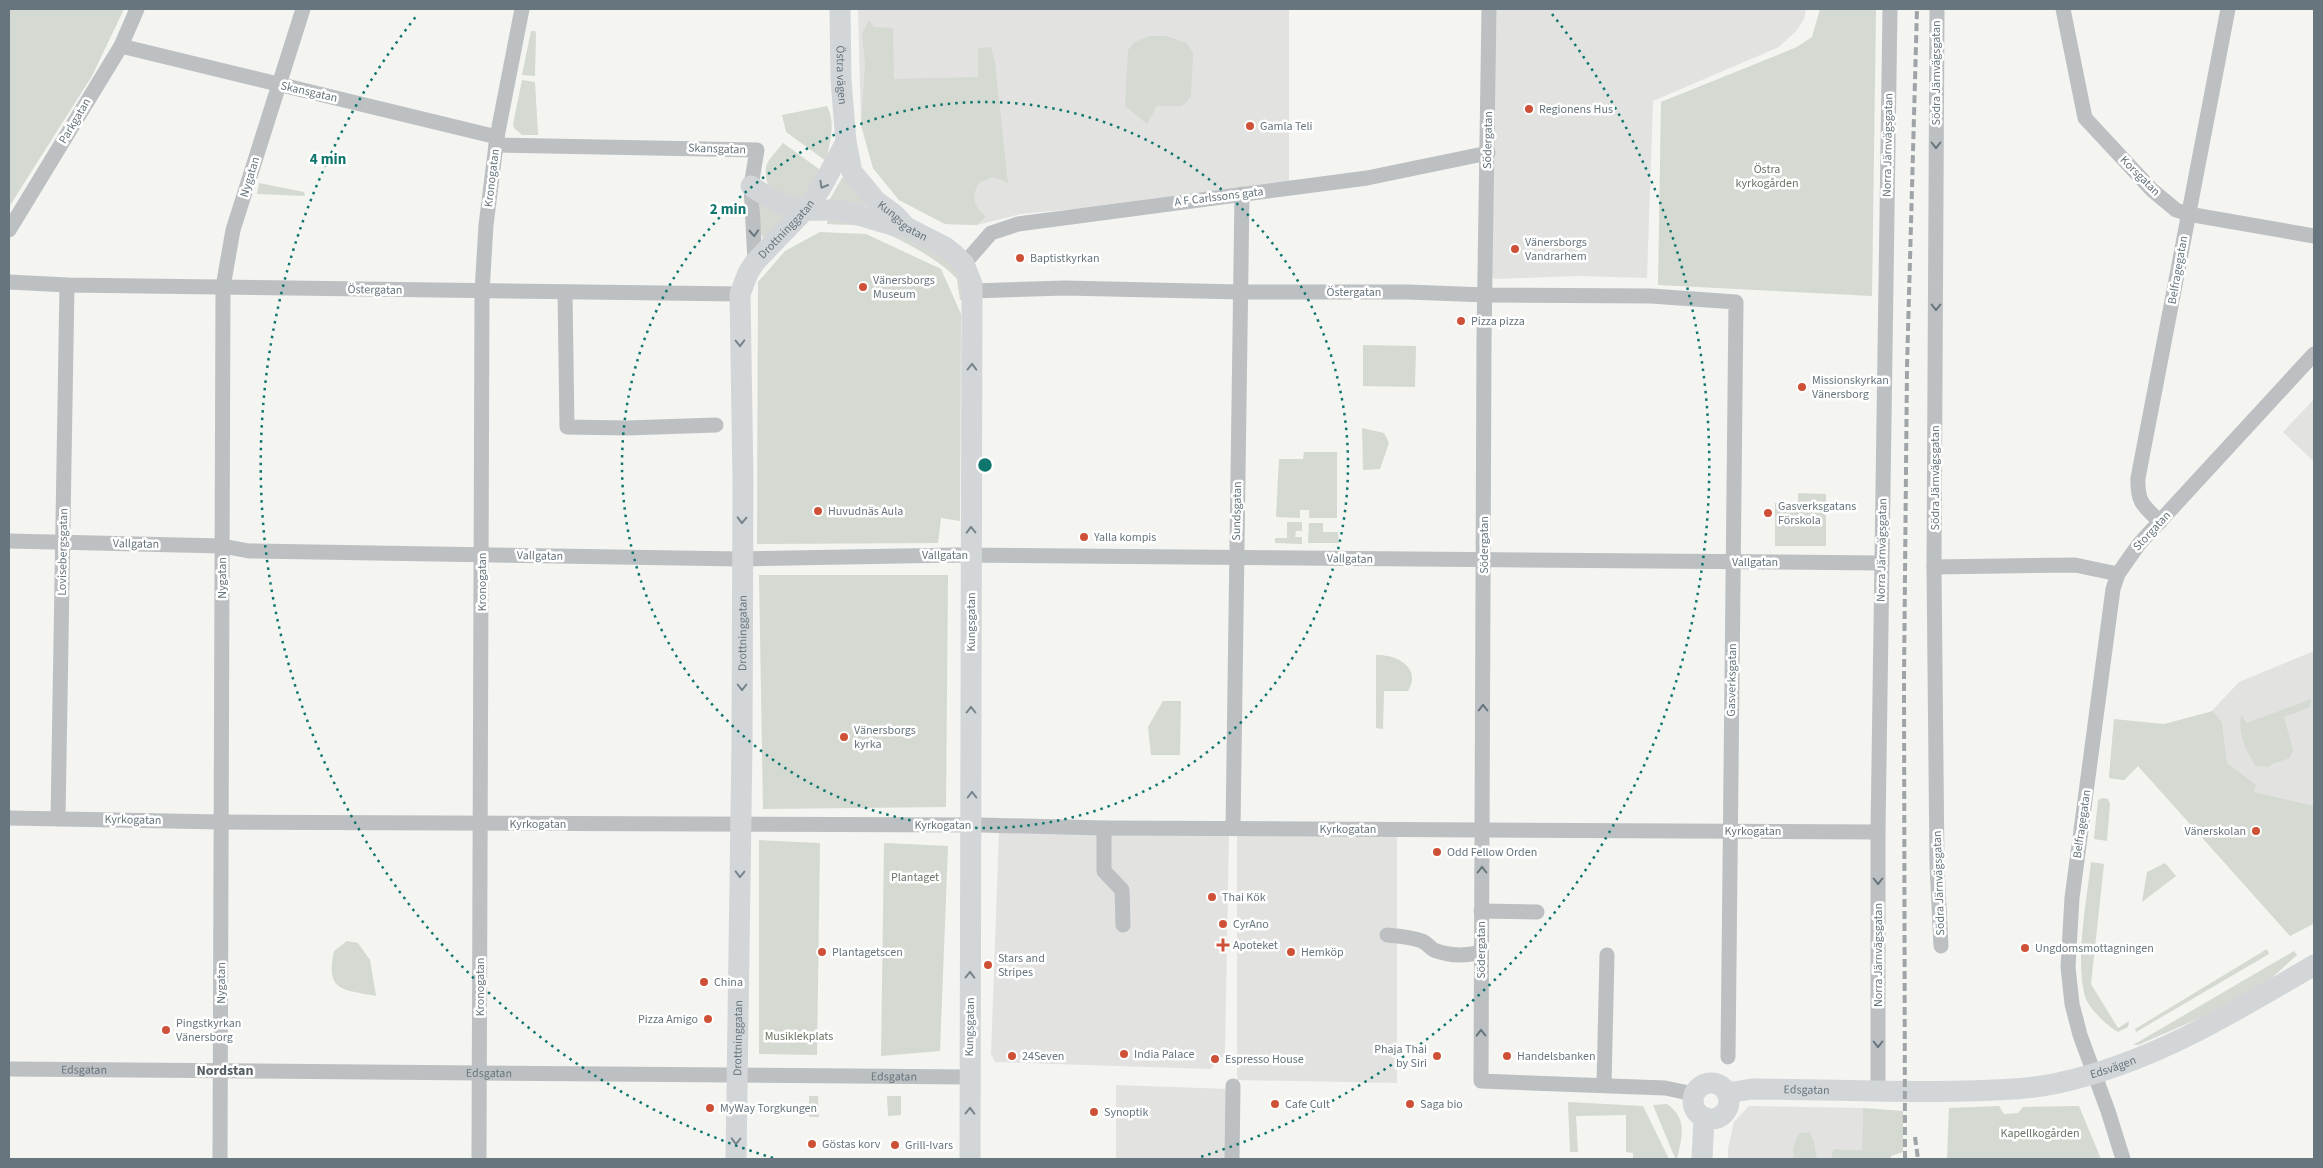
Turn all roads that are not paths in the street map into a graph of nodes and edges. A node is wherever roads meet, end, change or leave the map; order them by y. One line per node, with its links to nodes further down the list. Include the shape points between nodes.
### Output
1 (137, 9): 10 (street, Parkgatan)
2 (303, 9): 11 (street, Nygatan)
3 (522, 9): 12 (street, Kronogatan)
4 (840, 9): 13 (street, Östra vägen)
5 (1489, 9): 14 (street, Södergatan)
6 (1890, 9): 46 (street, Norra Järnvägsgatan)
7 (1937, 9): 47 (street, Södra Järnvägsgatan, one-way to 47)
8 (2063, 9): 18 (street, Korsgatan, via 2085,118 2152,190 2176,210)
9 (2228, 9): 18 (street, Belfragegatan)
10 (121, 46): 11 (street, Skansgatan); 20 (street, Parkgatan)
11 (278, 85): 12 (street, Skansgatan); 26 (street, Nygatan, via 233,230)
12 (496, 141): 15 (street, Skansgatan, via 757,150); 28 (street, Kronogatan)
13 (846, 142): 17 (street, Drottninggatan, one-way to 17); 19 (street, Kungsgatan, via 852,172 876,201)
14 (1488, 154): 16 (street, A F Carlssons gata, via 1367,178); 32 (street, Södergatan)
15 (751, 186): 17 (street, via 777,203); 22 (street, one-way to 22)
16 (1242, 194): 23 (street, A F Carlssons gata, via 1018,224 991,233); 30 (street, Sundsgatan)
17 (805, 210): 19 (street, via 841,211); 22 (street, Drottninggatan)
18 (2188, 214): 21 (street, Korsgatan); 36 (street, Belfragegatan, via 2138,478 2140,503)
19 (906, 227): 23 (street, Kungsgatan, via 945,247)
20 (9, 230)
21 (2314, 236)
22 (755, 262): 31 (street, Drottninggatan)
23 (964, 264): 27 (street, Kungsgatan)
24 (9, 282): 25 (street, Östergatan)
25 (66, 285): 26 (street, Östergatan); 38 (street, Lovisebergsgatan)
26 (223, 287): 28 (street, Östergatan); 39 (street, Nygatan)
27 (972, 291): 30 (street, Östergatan, via 1066,288); 41 (street, Kungsgatan, one-way to 27)
28 (482, 292): 29 (street, Östergatan); 40 (street, Kronogatan)
29 (565, 292): 31 (street, Östergatan); 35 (street, via 567,427)
30 (1240, 292): 32 (street, Östergatan); 42 (street, Sundsgatan)
31 (740, 294): 43 (street, Drottninggatan, one-way to 43)
32 (1486, 295): 33 (street, Östergatan, via 1650,296); 44 (street, Södergatan)
33 (1736, 302): 45 (street, Gasverksgatan)
34 (2314, 354): 36 (street, Storgatan)
35 (716, 425)
36 (2160, 522): 48 (street, Storgatan, via 2139,544)
37 (9, 541): 38 (street, Vallgatan)
38 (64, 542): 39 (street, Vallgatan); 50 (street, Lovisebergsgatan)
39 (222, 546): 40 (street, Vallgatan, via 249,551); 51 (street, Nygatan)
40 (482, 555): 43 (street, Vallgatan); 52 (street, Kronogatan)
41 (971, 555): 42 (street, Vallgatan); 43 (street, Vallgatan); 54 (street, Kungsgatan, one-way to 41)
42 (1236, 558): 44 (street, Vallgatan); 56 (street, Sundsgatan)
43 (741, 559): 53 (street, Drottninggatan, one-way to 53)
44 (1484, 560): 45 (street, Vallgatan); 57 (street, Södergatan, one-way to 44)
45 (1733, 562): 46 (street, Vallgatan); 58 (street, Gasverksgatan)
46 (1882, 563): 59 (street, Norra Järnvägsgatan)
47 (1934, 567): 48 (street, via 2075,565); 64 (street, Södra Järnvägsgatan, via 1937,866)
48 (2118, 574): 72 (street, Belfragegatan, via 2110,607 2076,872 2068,968 2072,1004)
49 (9, 818): 50 (street, Kyrkogatan)
50 (58, 819): 51 (street, Kyrkogatan)
51 (221, 822): 52 (street, Kyrkogatan); 70 (street, Nygatan)
52 (481, 824): 53 (street, Kyrkogatan); 71 (street, Kronogatan)
53 (740, 825): 54 (street, Kyrkogatan); 73 (street, Drottninggatan, one-way to 73)
54 (972, 825): 55 (street, Kyrkogatan); 74 (street, Kungsgatan, one-way to 54)
55 (1104, 828): 56 (street, Kyrkogatan); 62 (street, via 1104,871 1122,890)
56 (1233, 828): 57 (street, Kyrkogatan)
57 (1482, 830): 58 (street, Kyrkogatan); 60 (street, Södergatan, one-way to 57)
58 (1730, 831): 59 (street, Kyrkogatan); 68 (street, Gasverksgatan)
59 (1878, 832): 77 (street, Norra Järnvägsgatan, one-way to 77)
60 (1481, 911): 61 (street); 65 (street, Södergatan)
61 (1538, 912)
62 (1123, 925)
63 (1387, 935): 65 (street, via 1424,942 1433,950 1452,954 1466,956)
64 (1941, 946)
65 (1481, 952): 75 (street, Södergatan, one-way to 65, via 1482,1081)
66 (1606, 955): 75 (street)
67 (2314, 965): 72 (street, Edsvägen, via 2179,1041)
68 (1728, 1058)
69 (9, 1068): 70 (street, Edsgatan)
70 (220, 1071): 71 (street, Edsgatan); 81 (street, Nygatan)
71 (479, 1073): 73 (street, Edsgatan); 82 (street, Kronogatan)
72 (2094, 1073): 77 (street, Edsvägen, via 2022,1088); 87 (street, Belfragegatan)
73 (738, 1076): 74 (street, Edsgatan); 83 (street, Drottninggatan, one-way to 83)
74 (970, 1077): 84 (street, Kungsgatan, one-way to 74)
75 (1604, 1085): 79 (street, via 1665,1088)
76 (1233, 1086): 85 (street)
77 (1883, 1091): 78 (street, Edsgatan, via 1752,1089)
78 (1727, 1092): 79 (street, via 1718,1084 1710,1083 1702,1085); 80 (street, via 1724,1113 1712,1118)
79 (1694, 1094): 80 (street, via 1694,1108)
80 (1704, 1117): 86 (street)
81 (220, 1159)
82 (479, 1159)
83 (736, 1159)
84 (970, 1159)
85 (1232, 1159)
86 (1702, 1159)
87 (2123, 1159)

